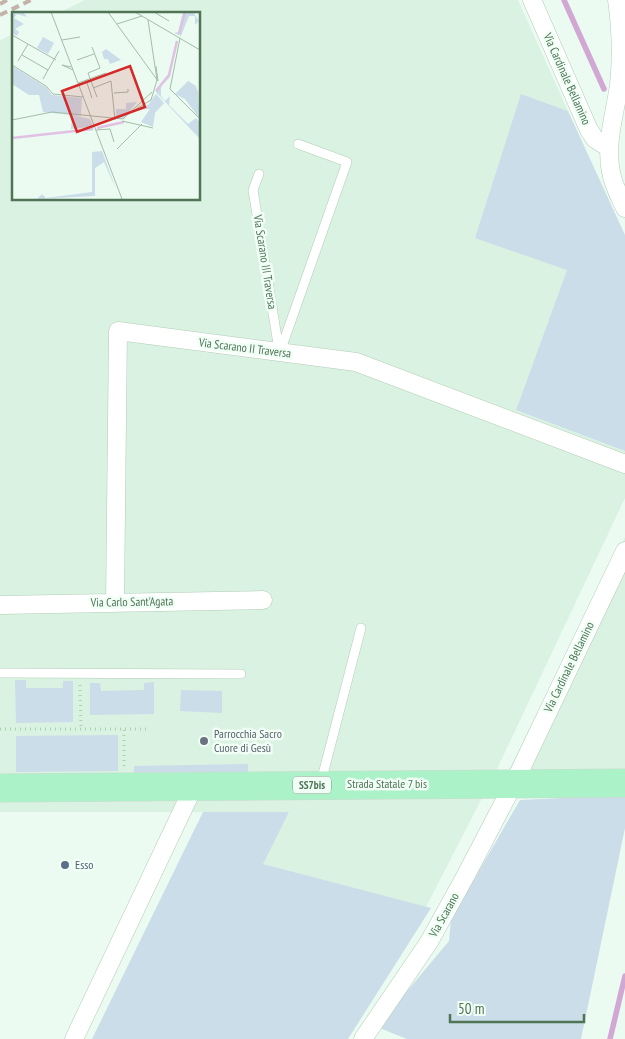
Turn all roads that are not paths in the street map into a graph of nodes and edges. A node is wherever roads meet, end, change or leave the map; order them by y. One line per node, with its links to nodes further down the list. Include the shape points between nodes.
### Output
1 (532, 0): 4 (street, Via Cardinale Bellamino, via 589,130 595,139)
2 (617, 0): 4 (street, via 621,53)
3 (298, 144): 7 (lane, via 347,162)
4 (609, 148): 6 (street, via 611,175)
5 (259, 174): 7 (lane, Via Scarano III Traversa, via 253,190)
6 (625, 208)
7 (280, 352): 8 (street, Via Scarano II Traversa, via 356,362); 11 (street, Via Scarano II Traversa, via 118,331)
8 (625, 464)
9 (625, 551): 16 (street, Via Cardinale Bellamino)
10 (263, 600): 11 (street, Via Carlo Sant'Agata)
11 (115, 603): 12 (street, Via Carlo Sant'Agata)
12 (0, 605)
13 (360, 628): 18 (lane)
14 (0, 674): 15 (lane)
15 (241, 674)
16 (514, 783): 17 (main road, Strada Statale 7 bis / SS7bis); 18 (main road, Strada Statale 7 bis / SS7bis); 22 (street, Via Scarano, via 429,942)
17 (625, 783)
18 (320, 785): 19 (main road, Strada Statale 7 bis / SS7bis)
19 (194, 786): 20 (main road, Strada Statale 7 bis / SS7bis); 21 (street)
20 (0, 788)
21 (74, 1039)
22 (362, 1039)

